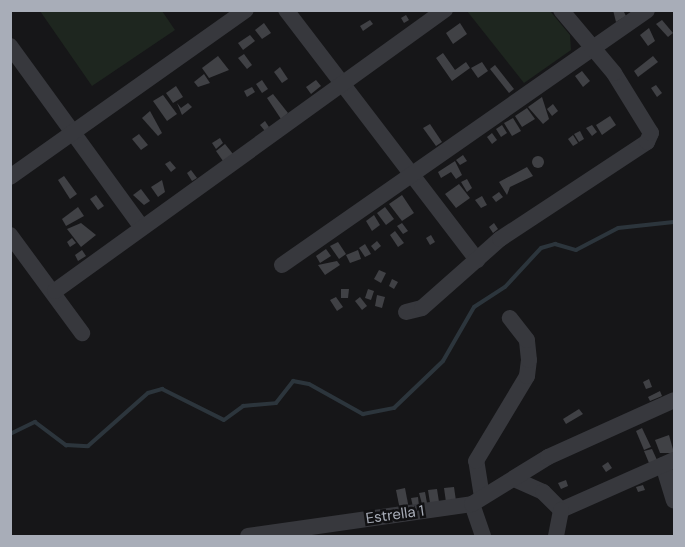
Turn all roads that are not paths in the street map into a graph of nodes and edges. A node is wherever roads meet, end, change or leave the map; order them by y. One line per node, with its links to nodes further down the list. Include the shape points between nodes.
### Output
1 (246, 10): 9 (street)
2 (286, 10): 8 (street)
3 (445, 10): 8 (street)
4 (561, 10): 7 (street)
5 (647, 10): 7 (street)
6 (10, 46): 9 (street)
7 (592, 49): 10 (street); 14 (street, via 614,73 651,133 647,142 500,239)
8 (339, 85): 10 (street); 12 (street)
9 (71, 134): 11 (street); 12 (street)
10 (409, 175): 14 (street); 15 (street)
11 (10, 177)
12 (140, 225): 16 (street)
13 (10, 235): 16 (street)
14 (477, 260): 17 (street, via 422,308)
15 (282, 265)
16 (55, 291): 19 (street)
17 (406, 312)
18 (510, 318): 24 (street, via 527,340 530,360 527,376 476,461)
19 (82, 333)
20 (675, 400): 22 (street, via 548,457)
21 (669, 462): 23 (street); 25 (street)
22 (514, 479): 24 (street); 25 (street, via 543,492)
23 (675, 500)
24 (477, 501): 26 (street, Estrella 1); 27 (street)
25 (561, 510): 28 (street)
26 (248, 537)
27 (483, 537)
28 (556, 537)

